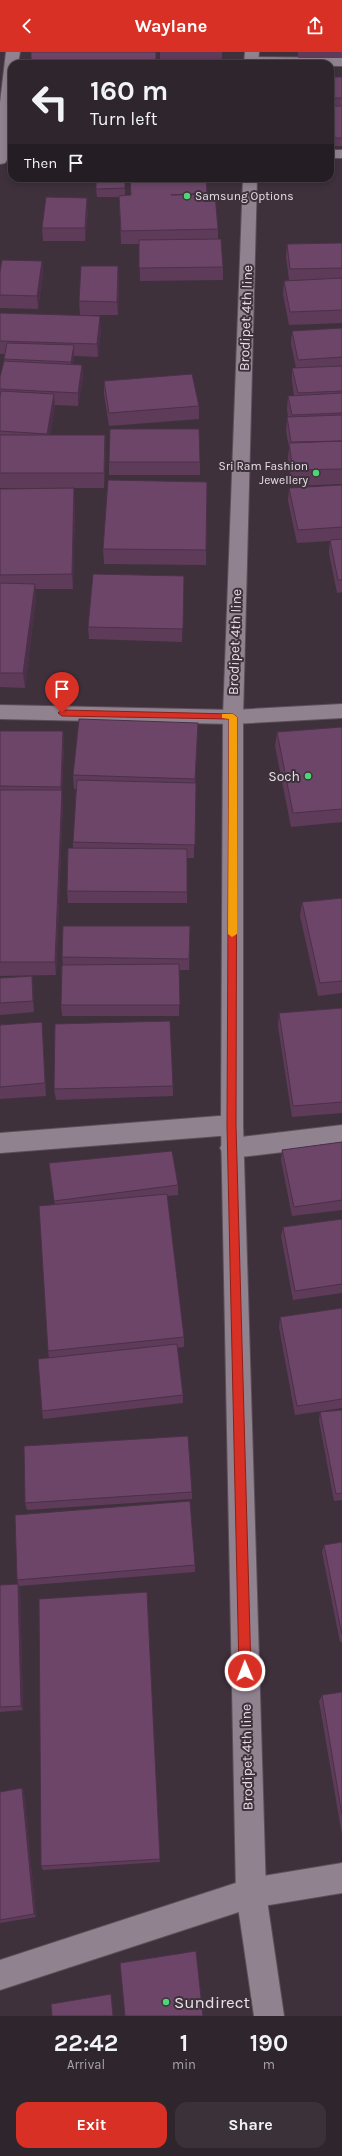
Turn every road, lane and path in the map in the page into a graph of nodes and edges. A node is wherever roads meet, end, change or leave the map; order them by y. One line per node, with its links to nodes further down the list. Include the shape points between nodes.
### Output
1 (251, 59): 2 (street)
2 (281, 60)
3 (8, 93): 4 (street)
4 (0, 159)
5 (250, 182): 8 (street, Brodipet 4th line)
6 (342, 711): 8 (street)
7 (0, 712): 8 (street)
8 (233, 717): 9 (street, Brodipet 4th line)
9 (232, 1125): 11 (street); 12 (street, Brodipet 4th line)
10 (342, 1135): 12 (street)
11 (0, 1143)
12 (232, 1148): 14 (street, Brodipet 4th line)
13 (342, 1878): 14 (street)
14 (251, 1893): 15 (street); 16 (street, Brodipet 4th line)
15 (0, 1975)
16 (270, 2016)

